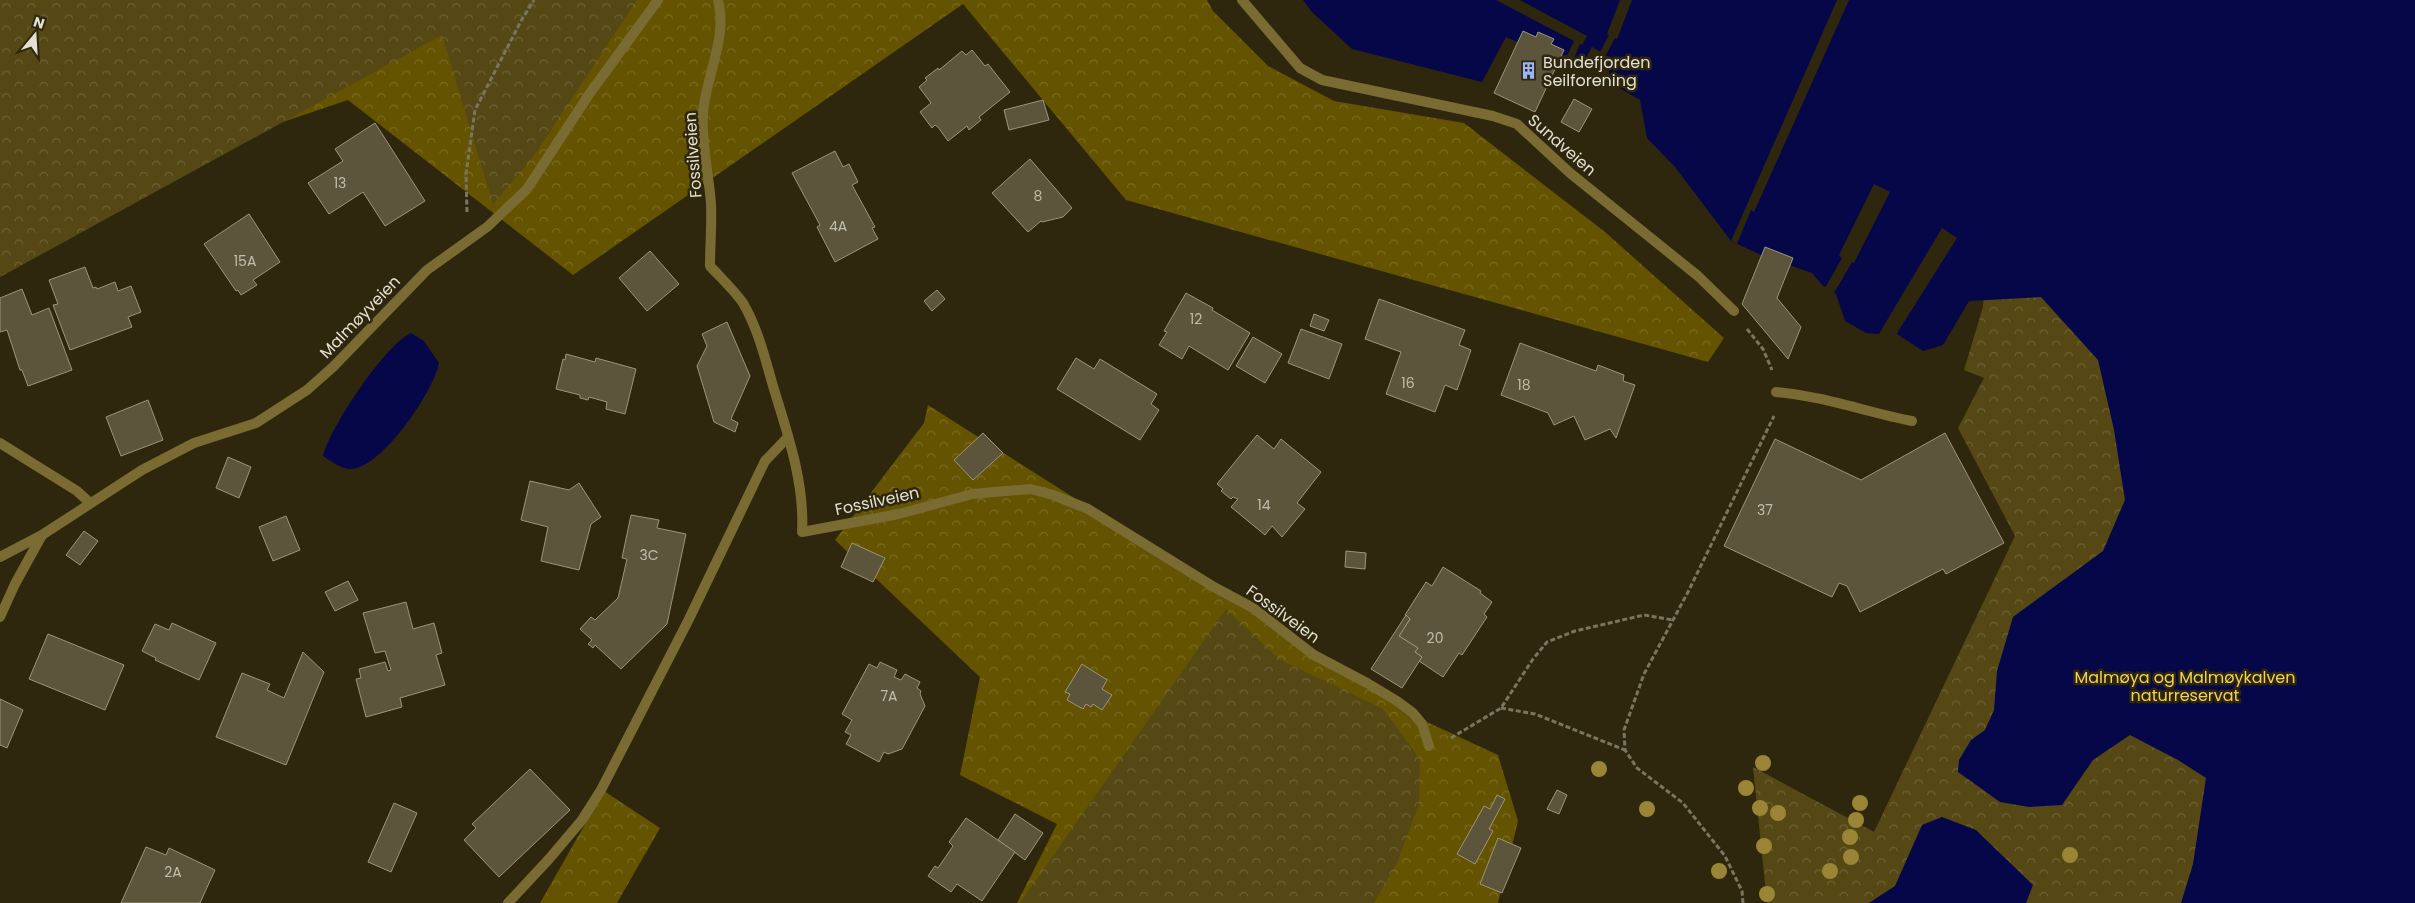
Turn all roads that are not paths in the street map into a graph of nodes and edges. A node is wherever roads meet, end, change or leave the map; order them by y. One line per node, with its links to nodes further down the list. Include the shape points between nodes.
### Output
1 (658, 0): 9 (street, Malmøyveien, via 590,93 527,189 510,208 427,270 333,367 289,404 256,423 176,452)
2 (718, 0): 7 (street, Fossilveien, via 721,16 719,35 703,113 705,166 711,204 710,266 742,302 758,334)
3 (1242, 0): 4 (street, Sundveien, via 1300,68 1322,80 1493,116 1517,124 1570,173 1698,276)
4 (1734, 311)
5 (1776, 392): 6 (street, via 1824,398)
6 (1912, 421)
7 (788, 438): 13 (street, Fossilveien, via 803,515 802,532 899,514 972,494 1032,489 1053,495 1088,509 1253,608 1314,655 1368,682 1397,701 1422,724); 14 (street, via 765,461 601,790 582,820)
8 (0, 443): 9 (street, via 77,491)
9 (90, 503): 10 (street, Malmøyveien)
10 (42, 535): 11 (street, Malmøyveien); 12 (street)
11 (0, 557)
12 (0, 617)
13 (1429, 746)
14 (508, 903)

